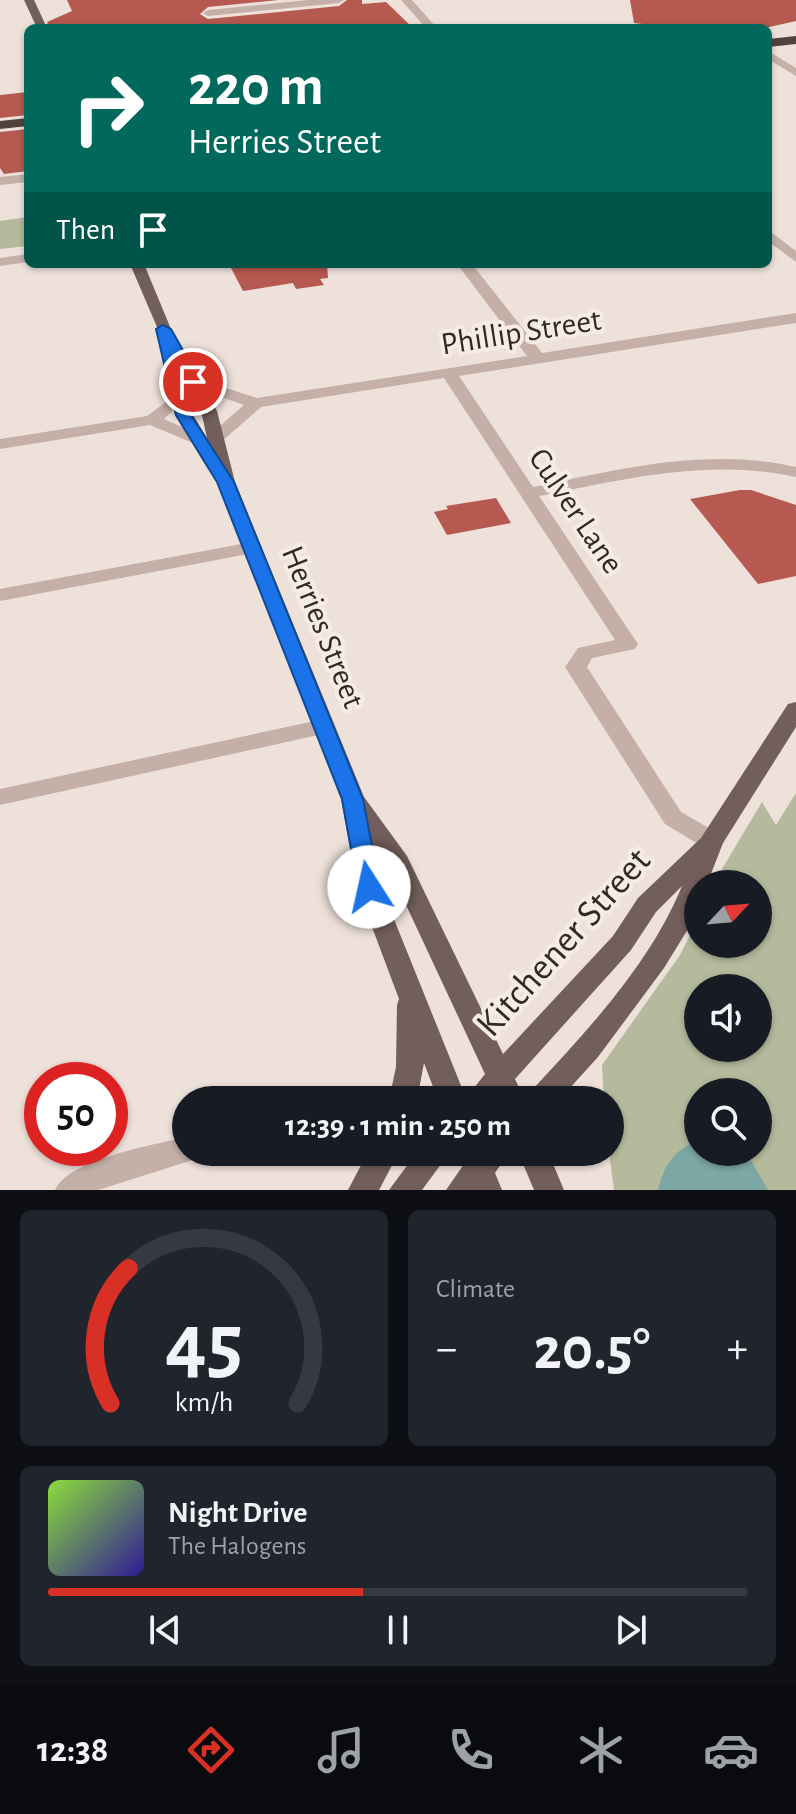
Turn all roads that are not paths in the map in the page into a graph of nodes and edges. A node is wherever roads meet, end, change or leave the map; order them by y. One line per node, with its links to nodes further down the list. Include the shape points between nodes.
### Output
1 (29, 0): 6 (main road)
2 (200, 0): 5 (street)
3 (339, 0): 5 (street)
4 (406, 0): 8 (street)
5 (208, 13): 7 (street)
6 (40, 24)
7 (216, 24)
8 (428, 24)
9 (796, 40): 10 (highway)
10 (772, 43)
11 (772, 57): 12 (street)
12 (796, 73)
13 (24, 122): 14 (highway)
14 (0, 125)
15 (24, 134): 16 (highway)
16 (0, 137)
17 (24, 178): 18 (street)
18 (0, 181)
19 (772, 237): 20 (street)
20 (796, 258)
21 (24, 259): 22 (street)
22 (0, 262)
23 (139, 268): 26 (main road, Herries Street)
24 (467, 268): 27 (street)
25 (796, 318): 27 (street, Phillip Street)
26 (163, 329): 29 (main road, Herries Street); 30 (main road, Herries Street)
27 (538, 359): 28 (street, Phillip Street)
28 (449, 374): 31 (street, Phillip Street); 36 (street, Culver Lane)
29 (193, 382): 31 (street, Phillip Street); 33 (main road, Herries Street, via 209,411)
30 (179, 397): 32 (street); 33 (main road, Herries Street, via 184,415)
31 (256, 403): 33 (street)
32 (152, 420): 33 (street); 34 (street)
33 (208, 439): 37 (main road, Herries Street)
34 (0, 444)
35 (796, 472): 36 (street, via 734,461 695,463)
36 (528, 493): 43 (street, Culver Lane, via 628,644 585,653 576,667 673,818)
37 (252, 548): 38 (street); 40 (main road, Herries Street)
38 (0, 595)
39 (796, 709): 43 (main road, Kitchener Street)
40 (324, 727): 41 (street); 42 (main road, Herries Street)
41 (0, 797)
42 (353, 799): 44 (main road, Herries Street, via 369,887); 47 (main road, Herries Street, via 395,856)
43 (712, 841): 48 (main road, Kitchener Street, via 647,905); 49 (main road, Kitchener Street, via 680,921 655,961)
44 (406, 978): 45 (main road, via 412,1017); 46 (main road, Herries Street)
45 (406, 1086)
46 (447, 1086)
47 (504, 1086)
48 (507, 1086)
49 (554, 1086)
50 (172, 1154): 54 (street, via 101,1173)
51 (376, 1166): 55 (main road)
52 (424, 1166): 56 (main road)
53 (539, 1166): 57 (main road)
54 (70, 1190)
55 (363, 1190)
56 (404, 1190)
57 (549, 1190)

